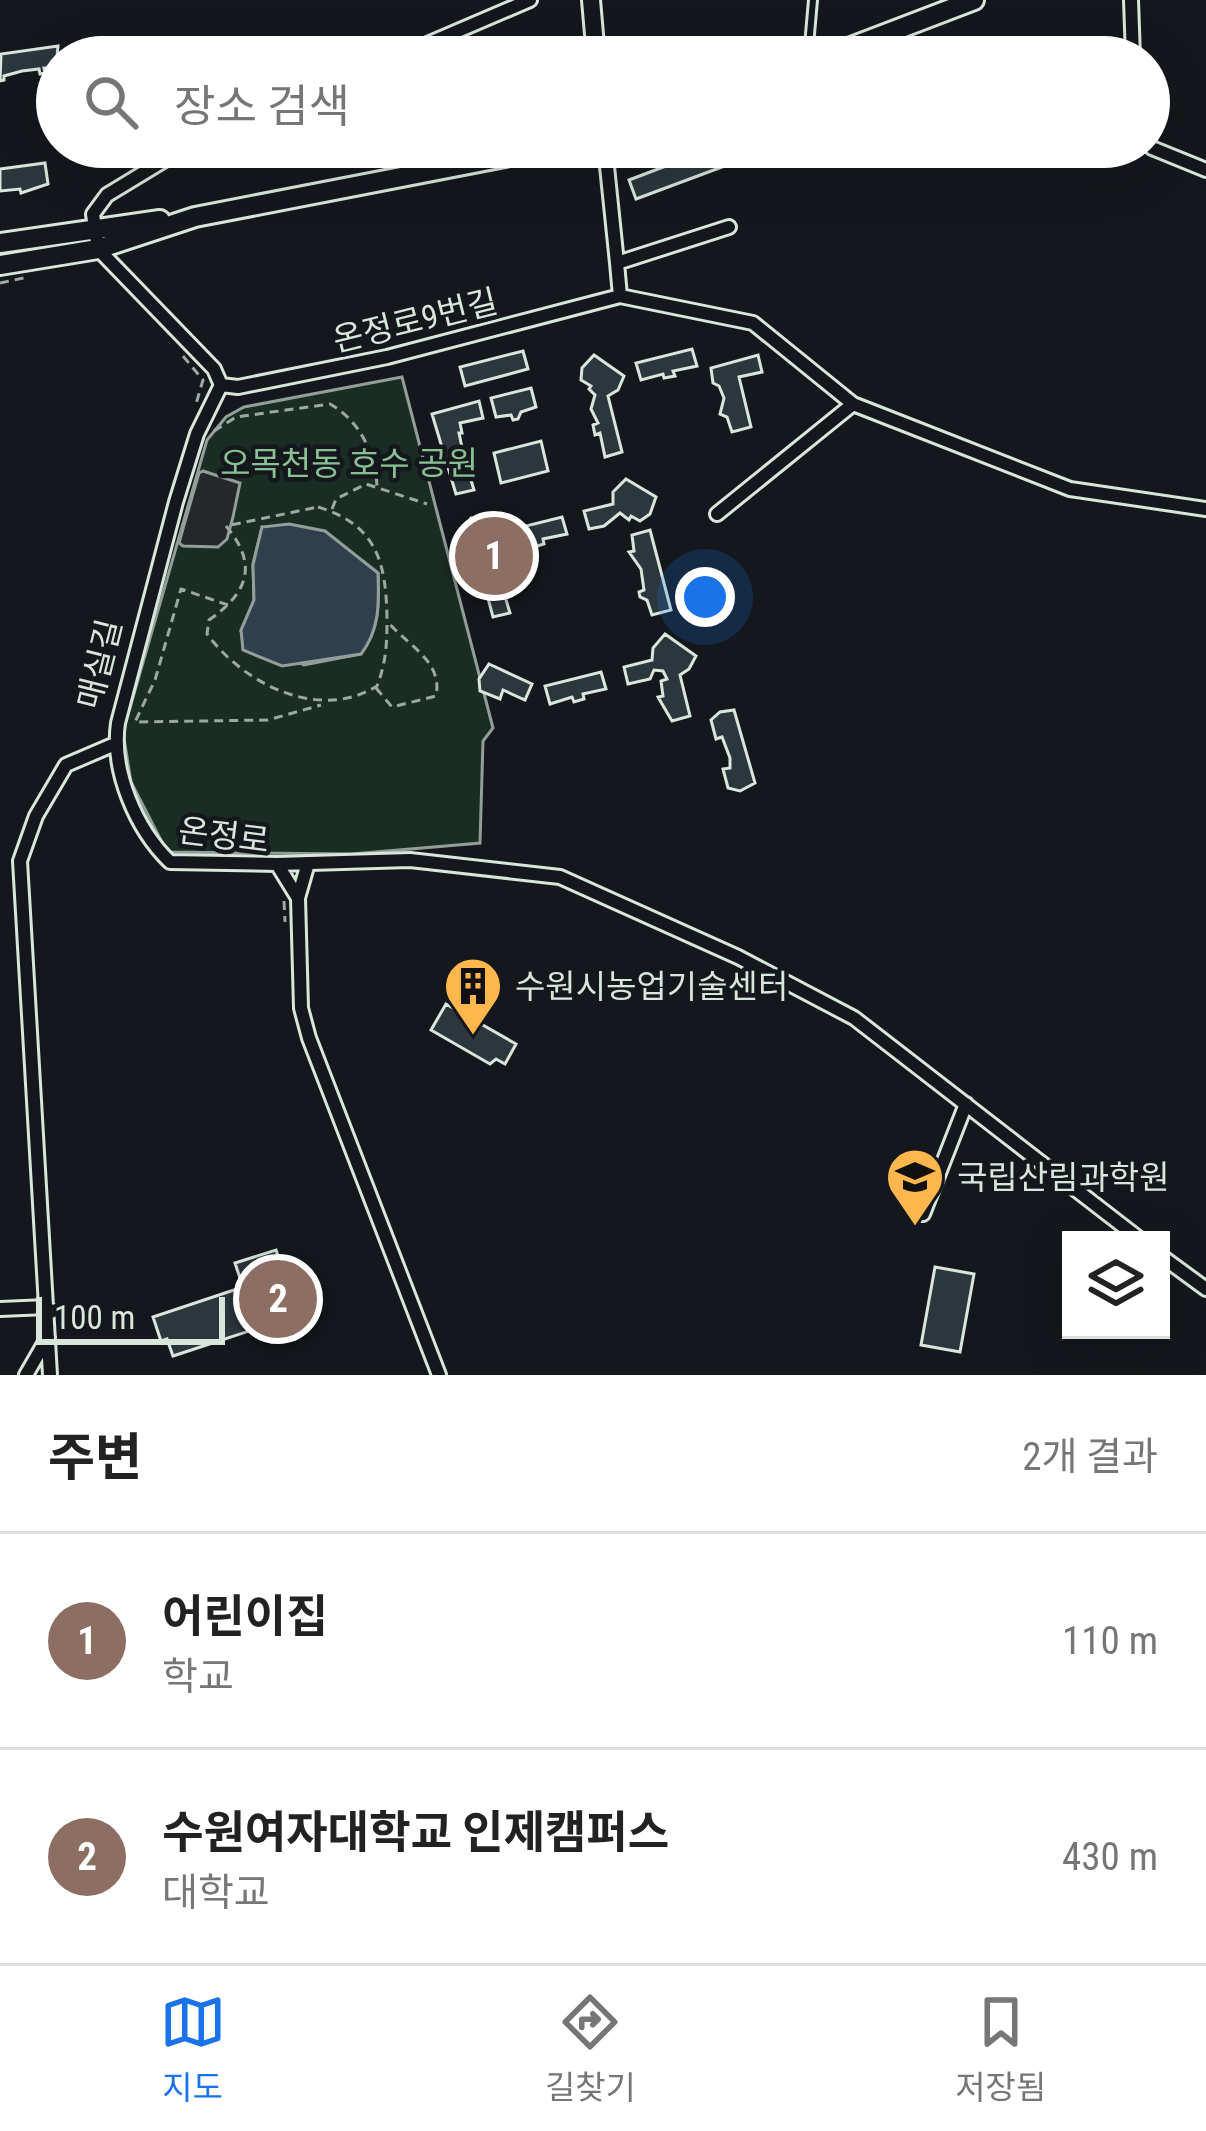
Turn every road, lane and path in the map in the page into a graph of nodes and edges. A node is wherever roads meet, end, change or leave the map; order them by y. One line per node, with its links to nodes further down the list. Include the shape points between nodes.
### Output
1 (530, 0): 6 (street)
2 (591, 0): 7 (street)
3 (813, 0): 8 (lane)
4 (974, 0): 9 (main road)
5 (1131, 0): 10 (street)
6 (446, 36)
7 (594, 36)
8 (810, 36)
9 (880, 36)
10 (1132, 36)
11 (1170, 155): 15 (street)
12 (152, 168): 18 (street, via 107,195 93,214)
13 (448, 168): 16 (main road)
14 (607, 168): 21 (street)
15 (1206, 170)
16 (195, 217): 18 (main road); 20 (main road)
17 (729, 226): 21 (street)
18 (95, 228): 19 (main road); 20 (street)
19 (0, 243)
20 (98, 249): 22 (main road); 27 (street)
21 (617, 262): 25 (street)
22 (0, 265)
23 (42, 274): 24 (path)
24 (0, 283)
25 (620, 296): 27 (street, 온정로9번길, via 387,357); 29 (street, via 753,323)
26 (175, 346): 28 (path, via 203,380)
27 (221, 385): 30 (street, 온정로)
28 (197, 402)
29 (853, 404): 33 (street, via 1070,489); 35 (street)
30 (197, 434): 31 (path, via 236,417 330,404 369,448); 40 (street, 온정로)
31 (376, 486): 32 (path); 34 (path, via 336,499)
32 (427, 505)
33 (1206, 509)
34 (332, 511): 36 (path, via 304,508 226,526 247,558); 37 (path, via 381,556)
35 (717, 514)
36 (230, 606): 39 (path, via 209,620 207,634 236,668); 39 (path, via 181,589 135,722 268,720)
37 (387, 620): 38 (path); 38 (path, via 432,662 439,688 392,707)
38 (375, 687): 39 (path)
39 (325, 703)
40 (115, 744): 42 (street, 온정로, via 124,786 152,845 170,862); 50 (street, via 66,765 20,861)
41 (308, 863): 42 (street); 43 (street); 45 (street, via 410,860 560,877 854,1018)
42 (277, 864): 43 (street, 온정로)
43 (291, 898): 44 (path); 55 (street, 온정로, via 309,1038)
44 (286, 940)
45 (966, 1104): 46 (street); 47 (street)
46 (923, 1214)
47 (1129, 1231)
48 (1170, 1263): 49 (street)
49 (1206, 1289)
50 (47, 1307): 51 (street); 52 (street)
51 (0, 1309)
52 (48, 1336): 53 (street); 54 (street)
53 (26, 1375)
54 (50, 1375)
55 (439, 1375)

